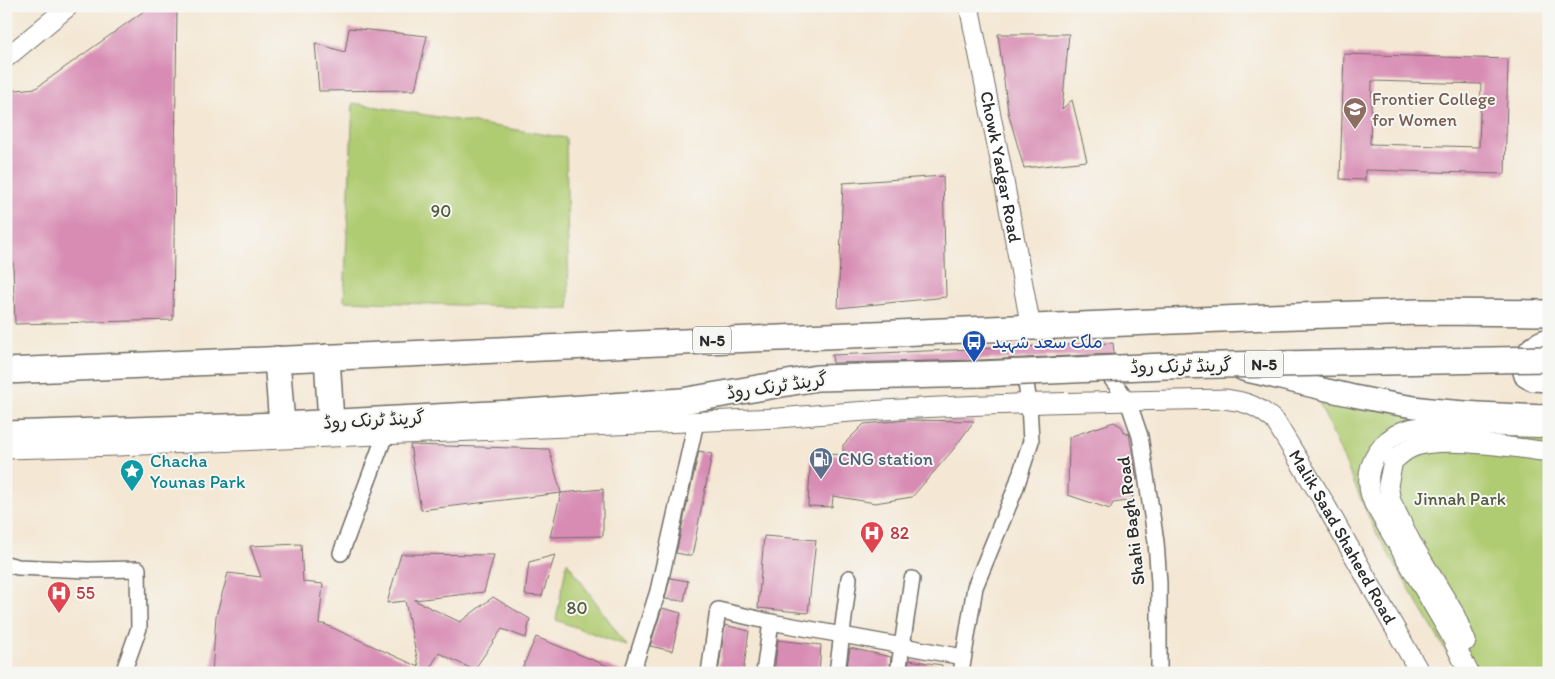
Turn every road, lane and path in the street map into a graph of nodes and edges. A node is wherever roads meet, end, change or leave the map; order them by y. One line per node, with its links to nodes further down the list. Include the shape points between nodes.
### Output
1 (70, 6): 3 (street)
2 (968, 6): 5 (street, Chowk Yadgar Road, via 1000,156)
3 (6, 58)
4 (1549, 313): 5 (highway, N-5, via 1408,312)
5 (1031, 328): 8 (highway, N-5)
6 (1549, 341): 14 (highway, via 1531,351 1525,369 1533,378)
7 (1549, 359): 10 (highway, گرینڈ ٹرنک روڈ / N-5, bridge)
8 (328, 360): 9 (highway, N-5); 18 (highway)
9 (277, 363): 11 (highway, N-5); 20 (highway)
10 (1223, 365): 17 (main road, bridge, via 1363,397 1429,408); 18 (highway, گرینڈ ٹرنک روڈ / N-5, bridge, via 817,378 682,401)
11 (6, 372)
12 (1108, 374): 15 (street, Shahi Bagh Road)
13 (1025, 376): 16 (street)
14 (1549, 379)
15 (1128, 401): 16 (street); 41 (street, Shahi Bagh Road, via 1140,436 1156,542); 42 (street, Malik Saad Shaheed Road, via 1225,399 1257,407 1275,422)
16 (1029, 404): 19 (street); 33 (street, via 1031,441 1015,490 975,587)
17 (1549, 416)
18 (331, 422): 20 (highway, گرینڈ ٹرنک روڈ / N-5)
19 (696, 422): 23 (street); 35 (street, via 658,591)
20 (282, 425): 22 (highway, گرینڈ ٹرنک روڈ / N-5)
21 (1549, 428): 43 (street, via 1473,425 1419,428 1392,438 1380,448 1373,460 1369,486 1374,504 1450,634)
22 (6, 434)
23 (385, 435): 24 (street); 26 (street)
24 (6, 449)
25 (1549, 452): 44 (street, via 1450,442 1413,447 1393,461 1388,485 1391,501 1454,613 1473,658)
26 (341, 553)
27 (6, 564): 34 (street, via 79,570 138,569 139,628)
28 (849, 578): 31 (street)
29 (912, 580): 32 (street)
30 (771, 622): 31 (street); 36 (street, via 718,610); 37 (street)
31 (842, 635): 32 (street); 38 (street)
32 (902, 646): 33 (street); 39 (street)
33 (963, 657): 40 (street)
34 (123, 673)
35 (632, 673)
36 (709, 673)
37 (764, 673)
38 (837, 673)
39 (898, 673)
40 (961, 673)
41 (1160, 673)
42 (1420, 673)
43 (1469, 673)
44 (1474, 673)

